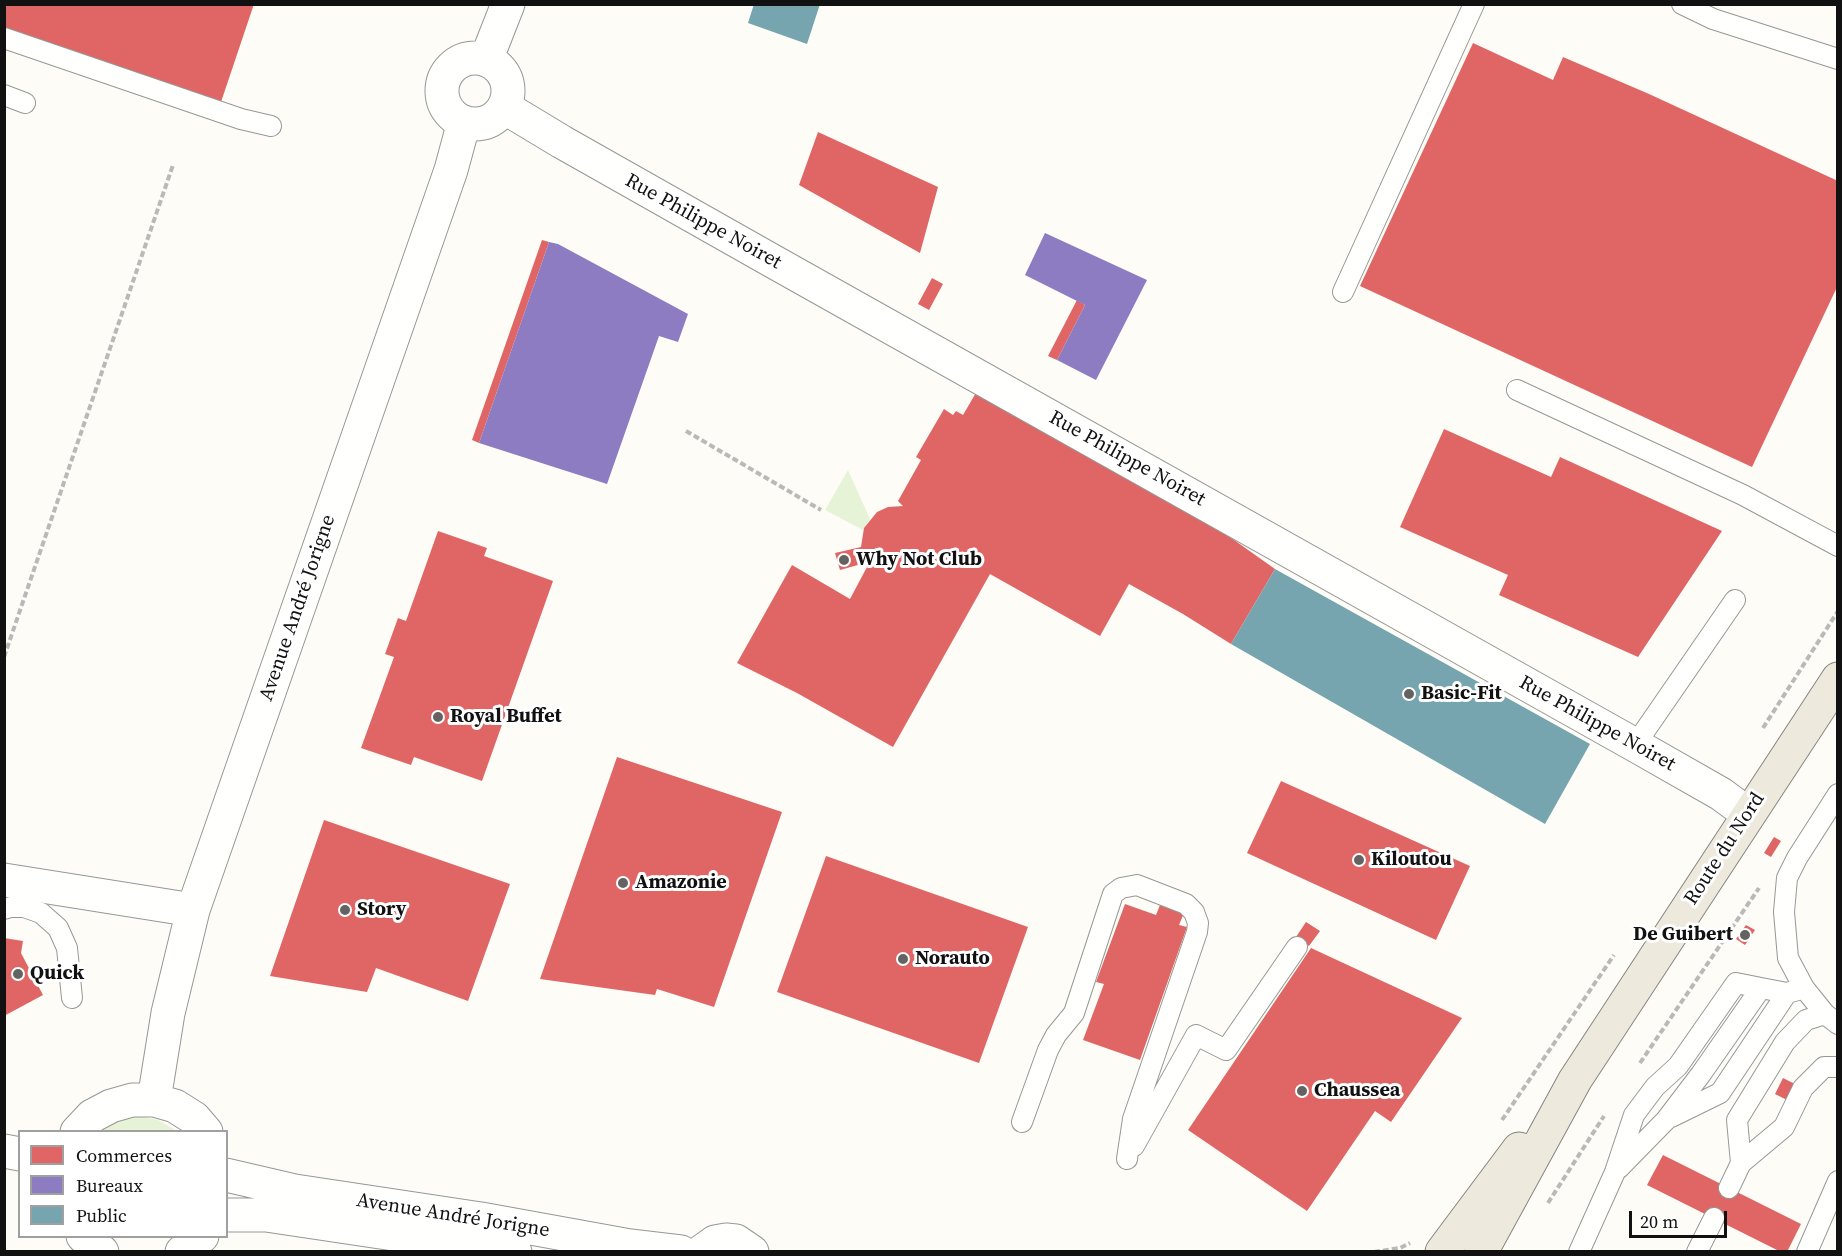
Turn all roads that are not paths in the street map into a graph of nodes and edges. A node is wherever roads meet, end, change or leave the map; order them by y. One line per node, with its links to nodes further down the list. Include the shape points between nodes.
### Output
1 (508, 4): 6 (street)
2 (1474, 4): 12 (lane)
3 (1682, 4): 5 (lane, via 1713,19)
4 (4, 38): 11 (lane)
5 (1838, 59)
6 (486, 60): 9 (street, via 506,79); 10 (street, via 460,61 444,80 445,105)
7 (4, 95): 8 (lane)
8 (25, 102)
9 (504, 107): 10 (street, via 487,122); 17 (street, Rue Philippe Noiret)
10 (464, 122): 22 (street, Avenue André Jorigne, via 451,170)
11 (271, 126)
12 (1342, 292)
13 (1517, 390): 14 (lane, via 1743,495)
14 (1838, 546)
15 (1735, 600): 17 (lane)
16 (1838, 679): 19 (main road, Route du Nord)
17 (1635, 746): 19 (street, Rue Philippe Noiret)
18 (1838, 794): 25 (lane, via 1787,878 1784,912)
19 (1748, 814): 29 (main road, Route du Nord)
20 (4, 880): 22 (street)
21 (4, 909): 26 (lane, via 24,908 40,913 58,928 67,948)
22 (193, 910): 30 (street, Avenue André Jorigne, via 168,1013)
23 (1297, 947): 32 (lane, via 1226,1050 1196,1035 1127,1159 1133,1119 1198,923 1186,904 1137,885 1121,888 1113,894 1074,1013 1048,1050)
24 (1761, 988): 25 (lane); 31 (lane); 36 (lane, via 1737,983 1678,1066 1655,1087 1635,1115)
25 (1795, 991): 27 (lane); 31 (lane, via 1720,1093)
26 (72, 998)
27 (1831, 1019): 35 (lane, via 1806,1020 1785,1042 1737,1120)
28 (1838, 1067): 35 (lane, via 1824,1067 1803,1088 1784,1127)
29 (1575, 1080): 50 (main road, Route du Nord); 51 (main road, Route du Nord)
30 (154, 1100): 33 (street, via 132,1100 111,1106 92,1116); 34 (street, via 175,1106)
31 (1666, 1120): 36 (lane)
32 (1023, 1122)
33 (78, 1130)
34 (205, 1130)
35 (1742, 1163): 39 (lane)
36 (1615, 1173): 52 (lane)
37 (228, 1175): 47 (street, Avenue André Jorigne, via 295,1191)
38 (1838, 1181): 54 (lane)
39 (1729, 1188)
40 (228, 1215): 46 (street, Avenue André Jorigne, via 266,1215)
41 (1714, 1218): 53 (lane)
42 (86, 1238): 44 (street)
43 (199, 1238): 45 (street)
44 (102, 1251)
45 (182, 1251)
46 (515, 1251)
47 (681, 1251)
48 (701, 1251): 49 (street, via 726,1240)
49 (752, 1251)
50 (1442, 1251)
51 (1481, 1251)
52 (1579, 1251)
53 (1697, 1251)
54 (1807, 1251)

